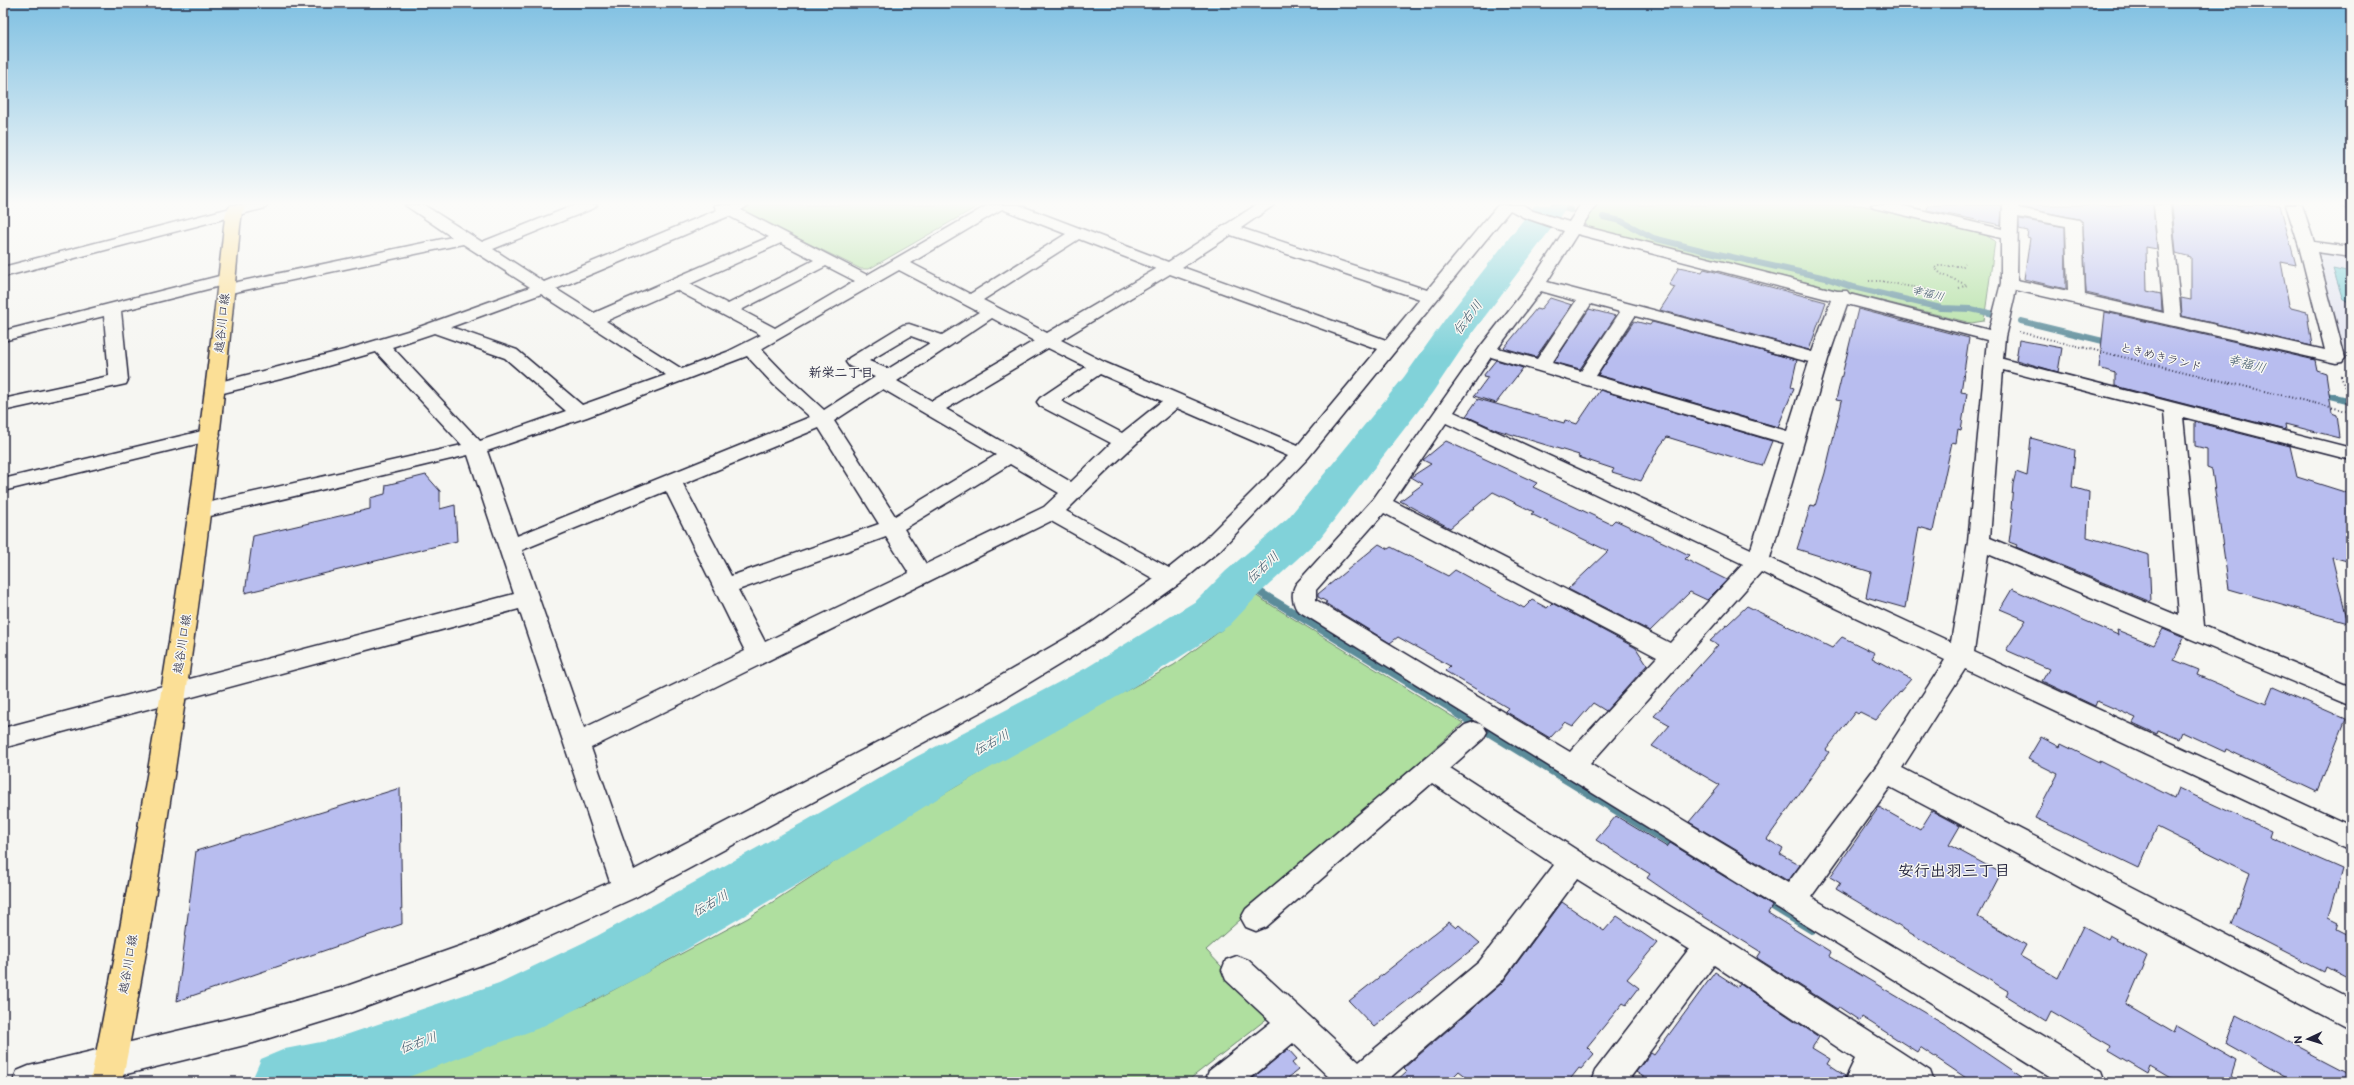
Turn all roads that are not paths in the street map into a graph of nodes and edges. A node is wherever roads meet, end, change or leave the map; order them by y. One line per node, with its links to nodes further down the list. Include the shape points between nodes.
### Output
1 (64, 256): 23 (street)
2 (230, 256): 26 (main road, 越谷川口線)
3 (377, 256): 26 (street)
4 (494, 256): 29 (street)
5 (618, 256): 29 (street)
6 (740, 256): 27 (street)
7 (817, 256): 20 (street)
8 (914, 256): 21 (street)
9 (1042, 256): 34 (street)
10 (1137, 256): 22 (street)
11 (1188, 256): 22 (street)
12 (1311, 256): 31 (street)
13 (1470, 256): 31 (street)
14 (1555, 256): 28 (street)
15 (1683, 256): 30 (street)
16 (2009, 256): 25 (street)
17 (2075, 256): 32 (street)
18 (2167, 256): 40 (street)
19 (2309, 256): 40 (street, via 2336,358)
20 (826, 260): 24 (street); 36 (street)
21 (900, 264): 24 (street); 34 (street)
22 (1169, 268): 45 (street); 48 (street)
23 (3, 272)
24 (869, 282): 43 (street)
25 (2009, 283): 32 (street); 42 (street)
26 (227, 284): 35 (street); 58 (main road, 越谷川口線)
27 (678, 284): 36 (street); 39 (street)
28 (1537, 285): 33 (street); 50 (street)
29 (543, 288): 39 (street); 41 (street)
30 (1842, 295): 42 (street); 51 (street)
31 (1429, 296): 48 (street)
32 (2077, 298): 40 (street)
33 (1586, 299): 37 (street); 53 (street)
34 (970, 301): 38 (street)
35 (112, 308): 44 (street); 60 (street, via 119,380)
36 (729, 310): 43 (street)
37 (1630, 310): 51 (street); 57 (street)
38 (990, 312): 45 (street); 46 (street)
39 (594, 320): 55 (street)
40 (2173, 320)
41 (433, 326): 47 (street); 63 (street, via 511,354)
42 (2005, 333): 52 (street)
43 (775, 335): 49 (street)
44 (3, 336)
45 (1048, 341): 54 (street); 62 (street)
46 (945, 342): 56 (street); 56 (street, via 909,329 856,362)
47 (380, 345): 58 (street, via 324,364); 69 (street)
48 (1389, 347): 70 (street)
49 (750, 348): 55 (street); 65 (street, via 781,381)
50 (1487, 350): 53 (street); 64 (street)
51 (1819, 360): 67 (street)
52 (1995, 362): 61 (street); 80 (street)
53 (1541, 366): 57 (street)
54 (1099, 367): 59 (street); 68 (street, via 1047,402)
55 (680, 376): 63 (street)
56 (887, 379): 62 (street); 65 (street)
57 (1584, 379): 67 (street)
58 (215, 389): 66 (main road, 越谷川口線)
59 (1174, 401): 68 (street); 70 (street)
60 (3, 405)
61 (2173, 409): 71 (street); 87 (street)
62 (932, 410): 72 (street)
63 (580, 413): 69 (street)
64 (1443, 414): 76 (street); 82 (street)
65 (823, 419): 73 (street); 79 (street)
66 (210, 435): 74 (street); 77 (main road, 越谷川口線)
67 (1796, 440): 82 (street)
68 (1124, 442): 75 (street)
69 (476, 448): 77 (street); 81 (street)
70 (1301, 454): 84 (street, via 1212,545)
71 (2351, 454)
72 (1009, 456): 75 (street); 79 (street)
73 (671, 481): 81 (street); 85 (street)
74 (3, 485)
75 (1074, 493): 78 (street)
76 (1381, 503): 88 (street); 96 (street, via 1304,589 1305,604)
77 (202, 511): 91 (main road, 越谷川口線)
78 (1052, 512): 83 (street); 84 (street)
79 (892, 527): 83 (street); 85 (street)
80 (1979, 542): 87 (street); 89 (street)
81 (510, 547): 86 (street)
82 (1758, 561): 88 (street); 89 (street)
83 (922, 576): 90 (street)
84 (1171, 579): 101 (street, via 1094,632 975,703)
85 (725, 586): 90 (street)
86 (527, 599): 91 (street); 95 (street)
87 (2192, 630): 92 (street)
88 (1672, 655): 96 (street)
89 (1961, 655): 98 (street); 99 (street)
90 (760, 656): 95 (street)
91 (174, 694): 94 (street); 109 (main road, 越谷川口線)
92 (2351, 697)
93 (1474, 732): 97 (street)
94 (3, 738)
95 (576, 744): 101 (street)
96 (1572, 767): 102 (street)
97 (1431, 769): 100 (street); 103 (street)
98 (1886, 772): 102 (street); 106 (street)
99 (2351, 838)
100 (1573, 862): 104 (street); 112 (street, via 1490,972)
101 (626, 888): 109 (street, via 495,947 348,999)
102 (1791, 902): 116 (street)
103 (1256, 918)
104 (1710, 946): 108 (street); 113 (street)
105 (1237, 970): 107 (street)
106 (2351, 1016)
107 (1293, 1023): 111 (street); 112 (street)
108 (1876, 1054): 114 (street); 115 (street)
109 (108, 1073): 110 (street)
110 (30, 1082)
111 (1220, 1082)
112 (1359, 1082)
113 (1607, 1082)
114 (1860, 1082)
115 (1918, 1082)
116 (2089, 1082)

